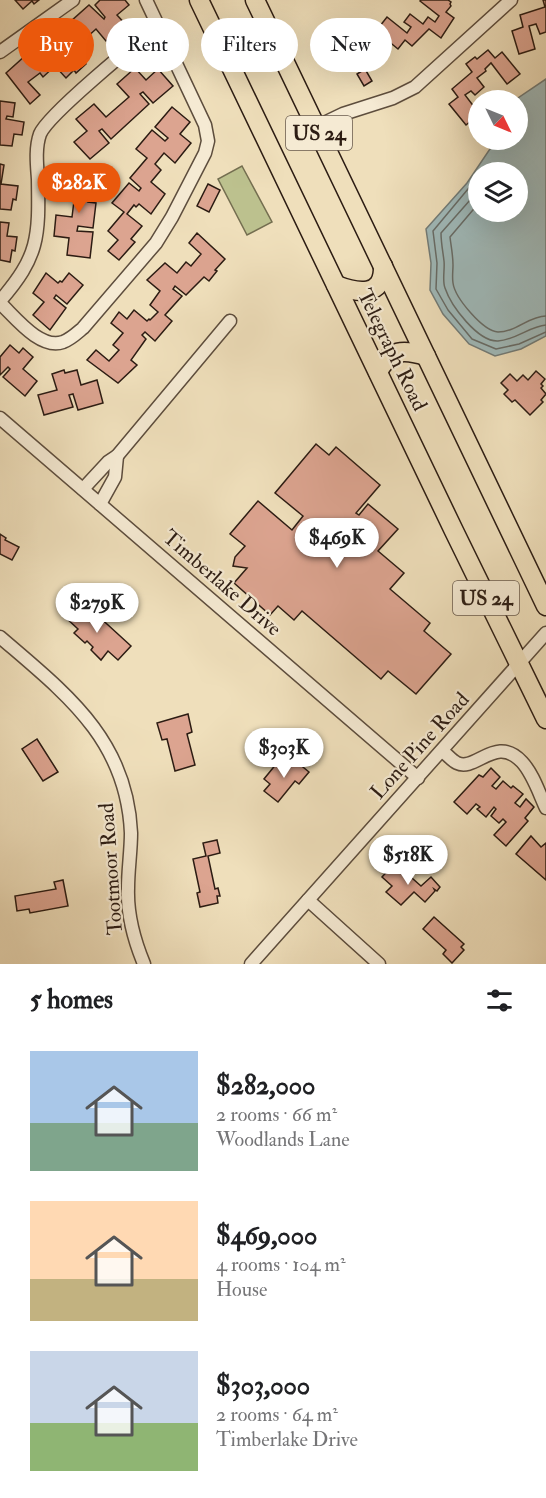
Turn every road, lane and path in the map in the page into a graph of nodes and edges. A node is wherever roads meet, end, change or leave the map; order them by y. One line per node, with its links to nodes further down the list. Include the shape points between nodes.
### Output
1 (73, 0): 7 (street)
2 (146, 0): 6 (street)
3 (199, 0): 12 (highway, Telegraph Road / US 24)
4 (255, 0): 10 (highway, Telegraph Road / US 24)
5 (511, 0): 10 (street, via 415,87)
6 (154, 18)
7 (0, 52)
8 (106, 70): 13 (street, via 56,114 41,133 35,243 27,264)
9 (180, 72): 13 (street, via 208,133 205,153 156,243 83,328 64,342 40,339)
10 (316, 127): 11 (highway, Telegraph Road / US 24)
11 (383, 266): 12 (highway, via 381,279 370,290 357,292); 15 (highway, Telegraph Road / US 24)
12 (336, 285): 16 (highway, Telegraph Road / US 24)
13 (0, 302)
14 (230, 321): 18 (street)
15 (426, 356): 16 (highway, via 412,352 394,354 384,360); 21 (highway, Telegraph Road / US 24)
16 (378, 372): 24 (highway, Telegraph Road / US 24)
17 (0, 418): 19 (street, Timberlake Drive)
18 (117, 456): 19 (street); 20 (street, via 115,477)
19 (83, 489): 20 (street, Timberlake Drive)
20 (100, 504): 27 (street, Timberlake Drive)
21 (546, 606)
22 (546, 633): 24 (street, Lone Pine Road)
23 (0, 637): 30 (street, Tootmoor Road, via 69,699 111,753 127,799 131,834 129,910)
24 (519, 664): 25 (highway, Telegraph Road / US 24); 26 (street, Lone Pine Road)
25 (546, 719)
26 (442, 751): 27 (street, Lone Pine Road); 28 (street, via 460,764 494,752 516,757 530,773)
27 (418, 778): 29 (street, Lone Pine Road)
28 (546, 808)
29 (308, 900): 31 (street, Lone Pine Road); 32 (street)
30 (144, 964)
31 (251, 964)
32 (379, 964)

